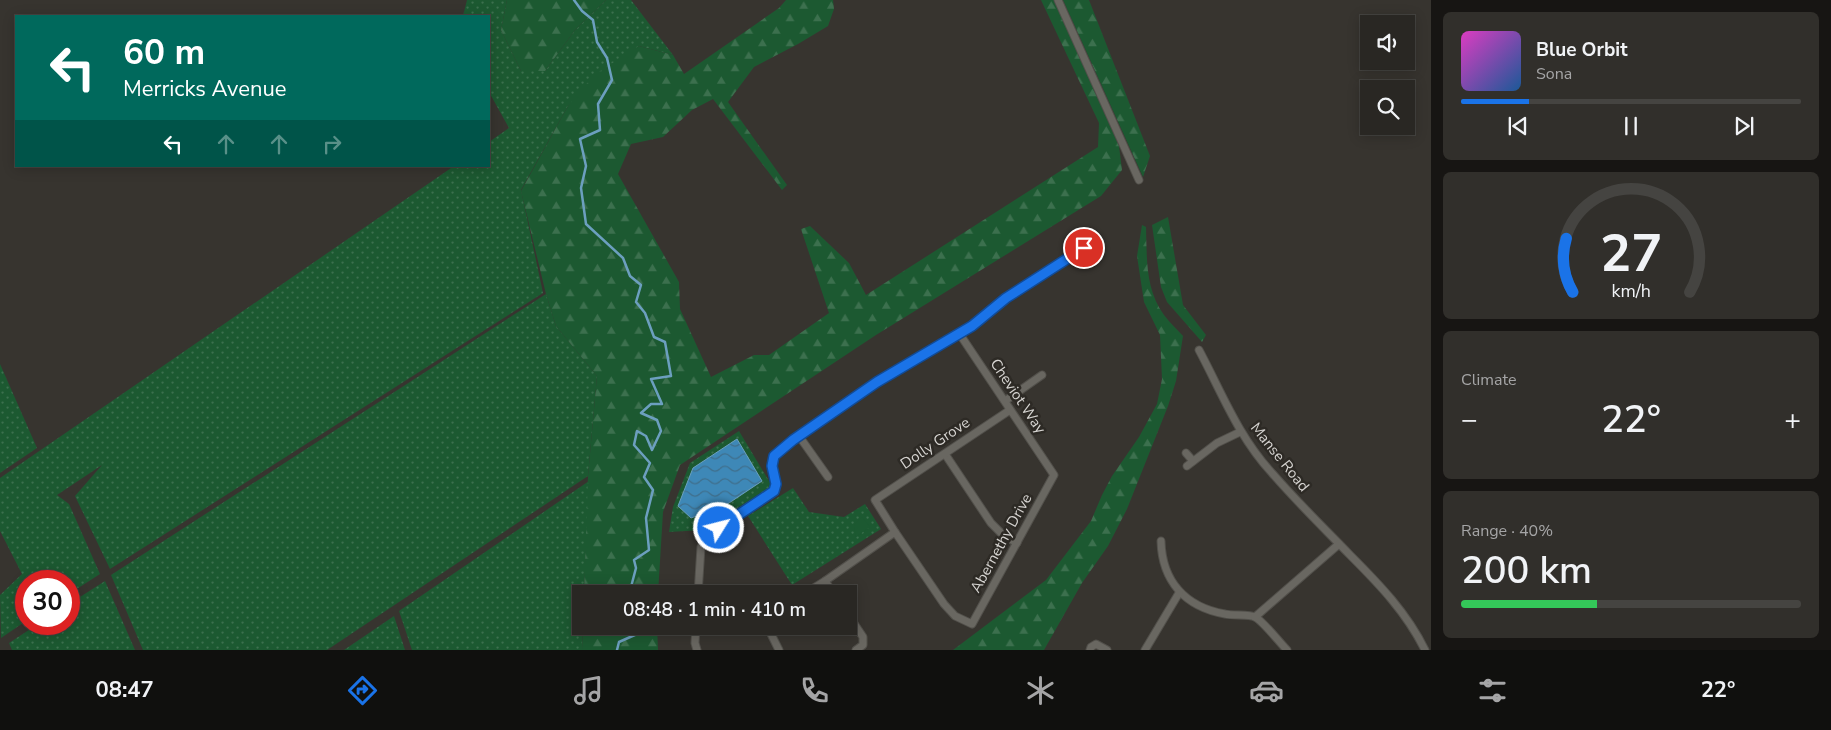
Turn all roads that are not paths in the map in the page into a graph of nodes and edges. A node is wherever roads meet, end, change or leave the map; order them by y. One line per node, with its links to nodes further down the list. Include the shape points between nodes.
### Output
1 (1058, 0): 2 (street)
2 (1139, 180)
3 (1084, 248): 4 (street, via 1006,298)
4 (959, 333): 7 (street, Cheviot Way); 10 (street, via 877,382)
5 (1199, 350): 9 (street, Manse Road)
6 (1042, 375): 7 (street)
7 (1005, 401): 8 (street, Cheviot Way)
8 (1010, 410): 12 (street, Dolly Grove); 13 (street, Cheviot Way)
9 (1240, 432): 11 (street, via 1218,443 1190,464); 18 (street, Manse Road, via 1272,473)
10 (799, 436): 14 (street); 20 (street, via 774,456 774,491 703,542)
11 (1186, 453)
12 (945, 454): 15 (street, Dolly Grove, via 875,500); 17 (street, via 991,523)
13 (1054, 475): 17 (street, Abernethy Drive)
14 (828, 477)
15 (895, 532): 17 (street, Abernethy Drive, via 944,604 955,616 972,624); 19 (street)
16 (1161, 541): 23 (street, via 1168,576)
17 (1017, 543)
18 (1340, 544): 24 (street); 35 (street, Manse Road, via 1386,592 1416,631)
19 (825, 580): 21 (street); 22 (street)
20 (699, 585)
21 (818, 585)
22 (828, 585)
23 (1180, 593): 24 (street, via 1197,605 1218,613); 33 (street)
24 (1255, 617): 34 (street)
25 (857, 628): 30 (street, via 863,637 863,645)
26 (696, 635): 28 (street)
27 (772, 635): 29 (street)
28 (697, 650)
29 (779, 650)
30 (856, 650)
31 (1090, 650): 32 (street, via 1096,644)
32 (1107, 650)
33 (1145, 650)
34 (1287, 650)
35 (1425, 650)

